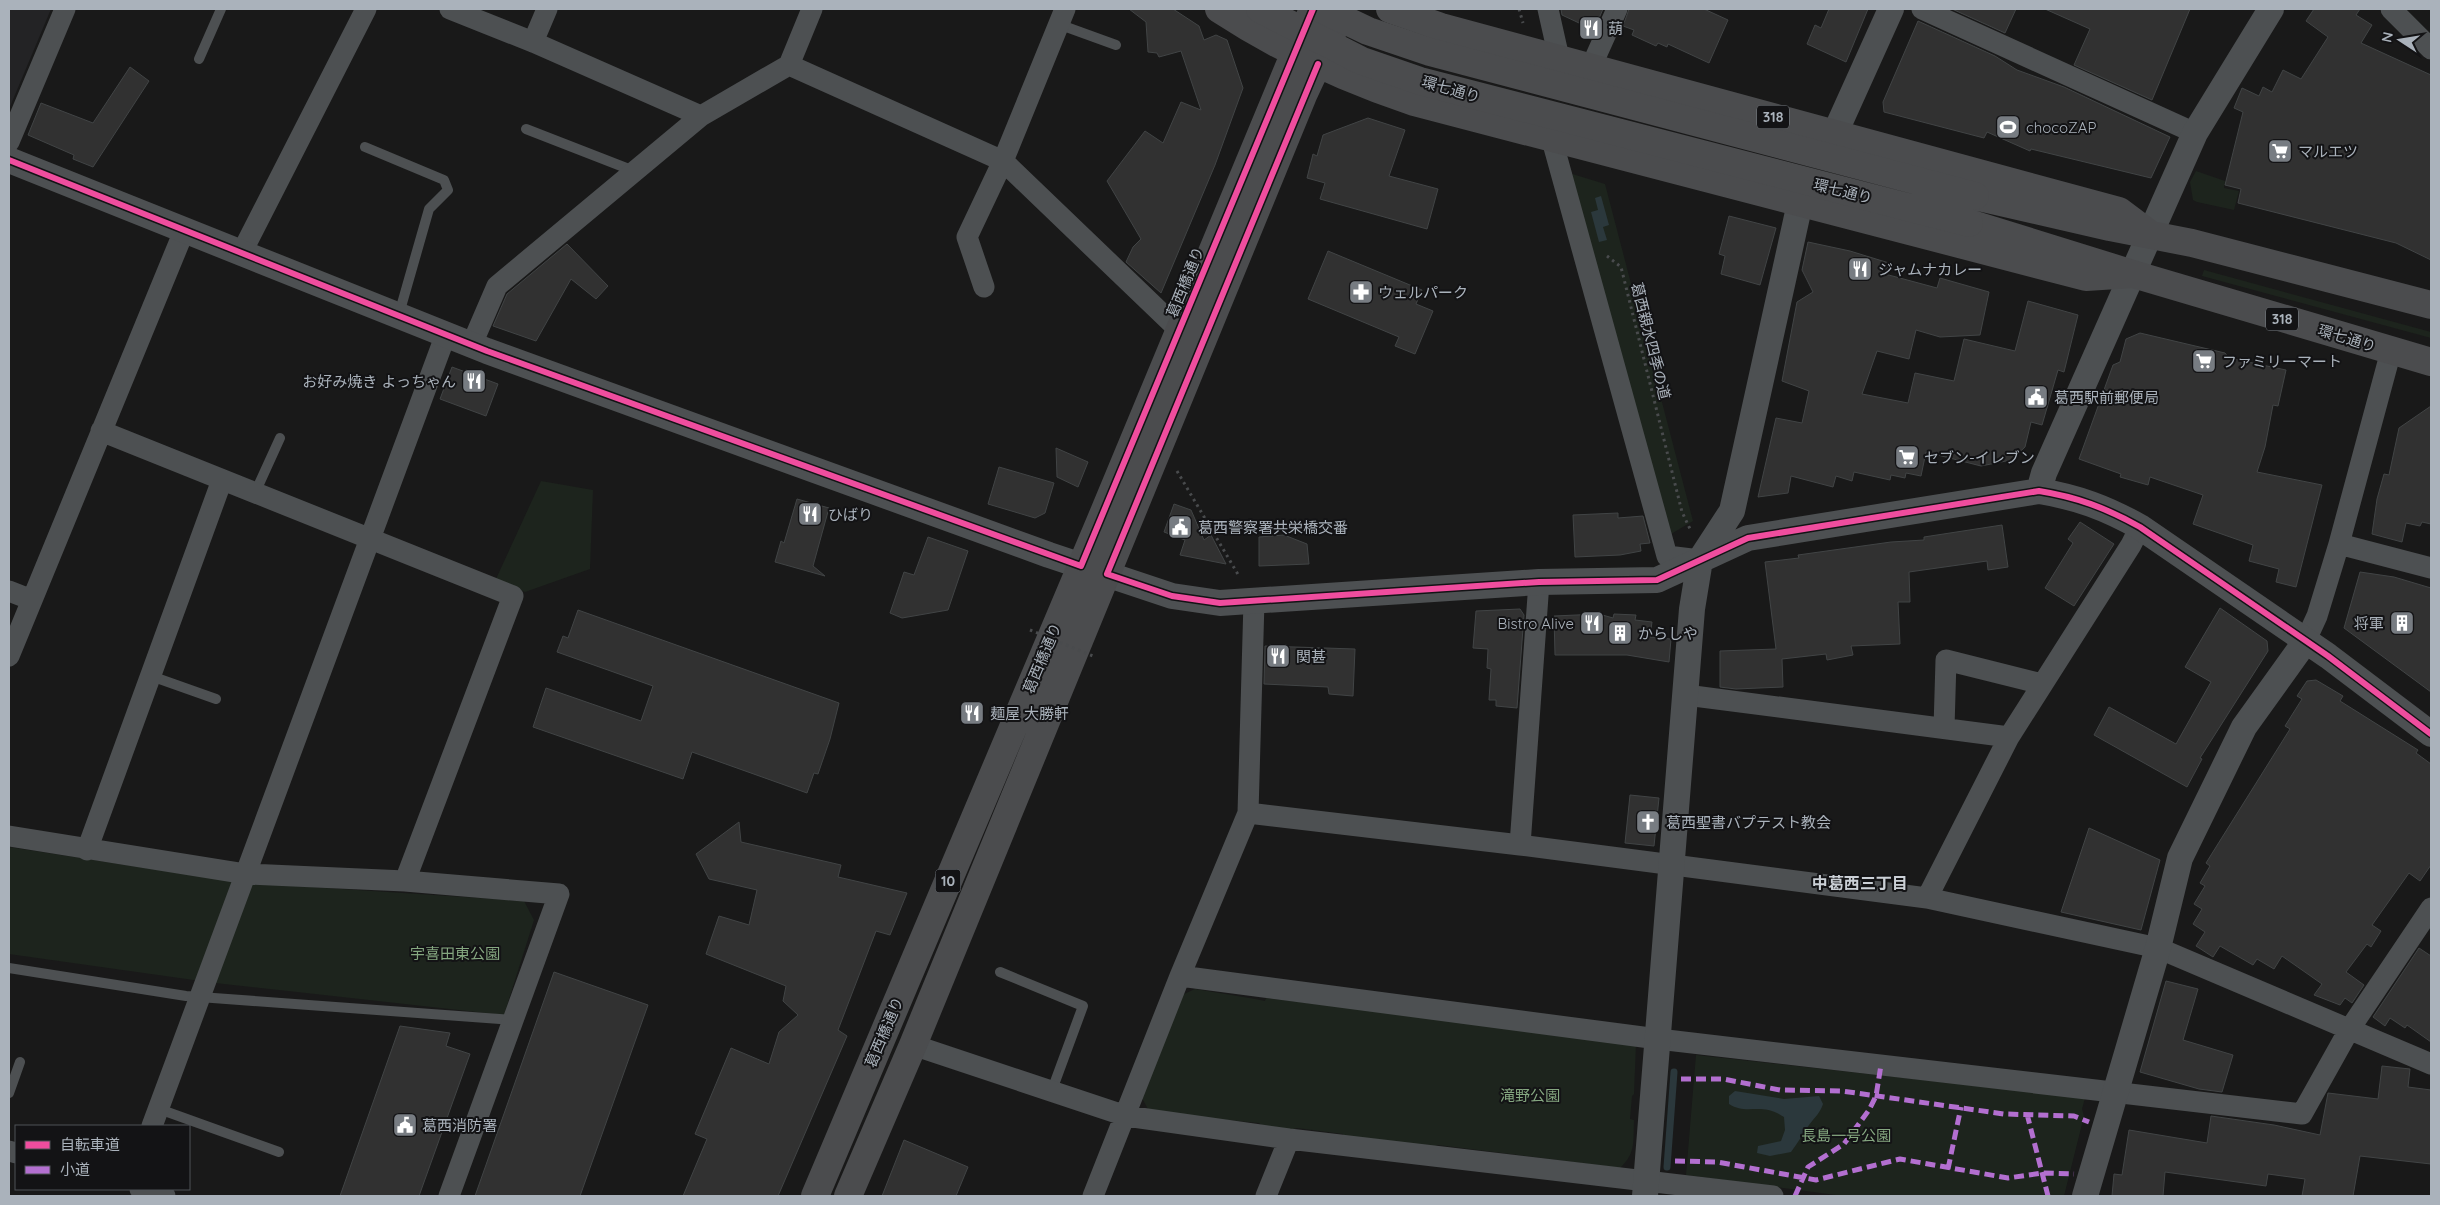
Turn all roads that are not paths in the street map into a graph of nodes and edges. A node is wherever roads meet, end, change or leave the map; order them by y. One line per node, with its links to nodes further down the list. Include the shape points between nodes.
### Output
1 (64, 9): 34 (street)
2 (221, 9): 25 (lane)
3 (366, 9): 42 (street)
4 (450, 9): 20 (street)
5 (547, 9): 20 (street)
6 (812, 9): 27 (street)
7 (1219, 9): 23 (main road)
8 (1260, 9): 43 (main road, 環七通り / 318, bridge, via 1362,61 1420,81 1969,223)
9 (1313, 9): 23 (main road, 葛西橋通り / 10)
10 (1322, 9): 41 (main road, 環七通り / 318, bridge, via 1368,31 1448,57 1975,196)
11 (1342, 9): 26 (main road, 葛西橋通り / 10)
12 (1390, 9): 24 (main road, 318, via 1441,27)
13 (1548, 9): 24 (street)
14 (1617, 9): 28 (street)
15 (1891, 9): 31 (street)
16 (1922, 9): 32 (street)
17 (2271, 9): 32 (street)
18 (2391, 9): 22 (street)
19 (1062, 16): 21 (lane); 37 (street)
20 (533, 42): 29 (street)
21 (1116, 45)
22 (2431, 49)
23 (1293, 53): 26 (main road); 47 (main road, 葛西橋通り / 10)
24 (1559, 58): 28 (main road, 318)
25 (199, 59)
26 (1318, 64): 33 (main road, via 1374,89 1414,102); 63 (main road, 葛西橋通り / 10)
27 (788, 65): 29 (street); 37 (street)
28 (1591, 67): 31 (main road, 318)
29 (701, 116): 38 (street)
30 (526, 128): 38 (lane)
31 (1835, 133): 41 (main road, 318, via 2119,211)
32 (2195, 134): 41 (street)
33 (1552, 140): 39 (main road); 60 (street, via 1667,556)
34 (9, 142)
35 (365, 147): 46 (lane, via 444,180 448,190 429,210)
36 (9, 160): 40 (street)
37 (1003, 160): 44 (street, via 967,237); 47 (street)
38 (634, 172): 49 (street, via 496,286)
39 (1800, 203): 43 (main road, via 2086,277); 60 (street, via 1732,511)
40 (184, 231): 42 (street); 52 (street)
41 (2152, 235): 43 (street); 45 (main road, 環七通り / 318)
42 (241, 254): 46 (street)
43 (2133, 274): 50 (main road, 環七通り / 318); 55 (street, via 2044,473)
44 (984, 287)
45 (2431, 305)
46 (399, 314): 48 (street)
47 (1179, 330): 61 (main road, 葛西橋通り / 10)
48 (446, 334): 49 (street); 58 (street)
49 (472, 344): 61 (street)
50 (2391, 351): 51 (main road, 環七通り / 318); 59 (street)
51 (2431, 362)
52 (101, 432): 54 (street); 66 (street)
53 (280, 438): 56 (lane)
54 (222, 480): 56 (street); 70 (street)
55 (2039, 491): 57 (street, via 2060,494 2110,510); 60 (street, via 1748,538)
56 (255, 493): 58 (street)
57 (2140, 527): 68 (street); 71 (street)
58 (369, 538): 82 (street); 83 (street, via 513,596)
59 (2340, 544): 62 (street); 68 (street, via 2317,616)
60 (1700, 560): 64 (street, via 1657,580); 72 (street, via 1692,609)
61 (1081, 566): 63 (street); 110 (main road, 葛西橋通り / 10)
62 (2431, 568)
63 (1107, 574): 67 (street, via 1195,601); 94 (main road, 葛西橋通り / 10)
64 (1539, 582): 67 (street); 79 (street)
65 (9, 591): 66 (street)
66 (32, 600): 69 (street)
67 (1254, 601): 77 (street)
68 (2305, 642): 75 (street); 86 (street, via 2244,727 2180,858)
69 (9, 656)
70 (151, 676): 73 (lane); 80 (street)
71 (2042, 684): 74 (street, via 1946,660); 76 (street)
72 (1686, 696): 74 (street); 81 (street)
73 (216, 699)
74 (1944, 728): 76 (street)
75 (2431, 734)
76 (2009, 737): 84 (street)
77 (1248, 813): 79 (street); 89 (street)
78 (9, 836): 80 (street)
79 (1520, 845): 81 (street)
80 (87, 850): 82 (street)
81 (1672, 866): 84 (street); 93 (street)
82 (246, 874): 83 (street); 90 (street)
83 (405, 881): 91 (street, via 559,894)
84 (1927, 898): 86 (street)
85 (2431, 908): 92 (street)
86 (2158, 948): 92 (street); 98 (street)
87 (9, 968): 90 (lane)
88 (1000, 972): 97 (lane, via 1083,1006)
89 (1180, 976): 93 (street); 100 (street)
90 (199, 997): 91 (lane); 101 (street)
91 (513, 1020): 109 (street)
92 (2349, 1030): 96 (street); 98 (street, via 2302,1114)
93 (1658, 1039): 98 (street); 106 (street)
94 (912, 1045): 97 (street); 111 (main road, 葛西橋通り / 10)
95 (20, 1062): 99 (lane)
96 (2431, 1064)
97 (1052, 1090): 100 (street)
98 (2116, 1092): 115 (street)
99 (9, 1093)
100 (1126, 1116): 104 (street); 112 (street)
101 (156, 1118): 102 (lane)
102 (181, 1125)
103 (190, 1127): 105 (lane)
104 (1289, 1139): 106 (street); 113 (street)
105 (279, 1152)
106 (1646, 1189): 114 (street)
107 (144, 1190): 108 (street)
108 (165, 1196)
109 (449, 1196)
110 (815, 1196)
111 (848, 1196)
112 (1094, 1196)
113 (1266, 1196)
114 (1773, 1196)
115 (2085, 1196)

